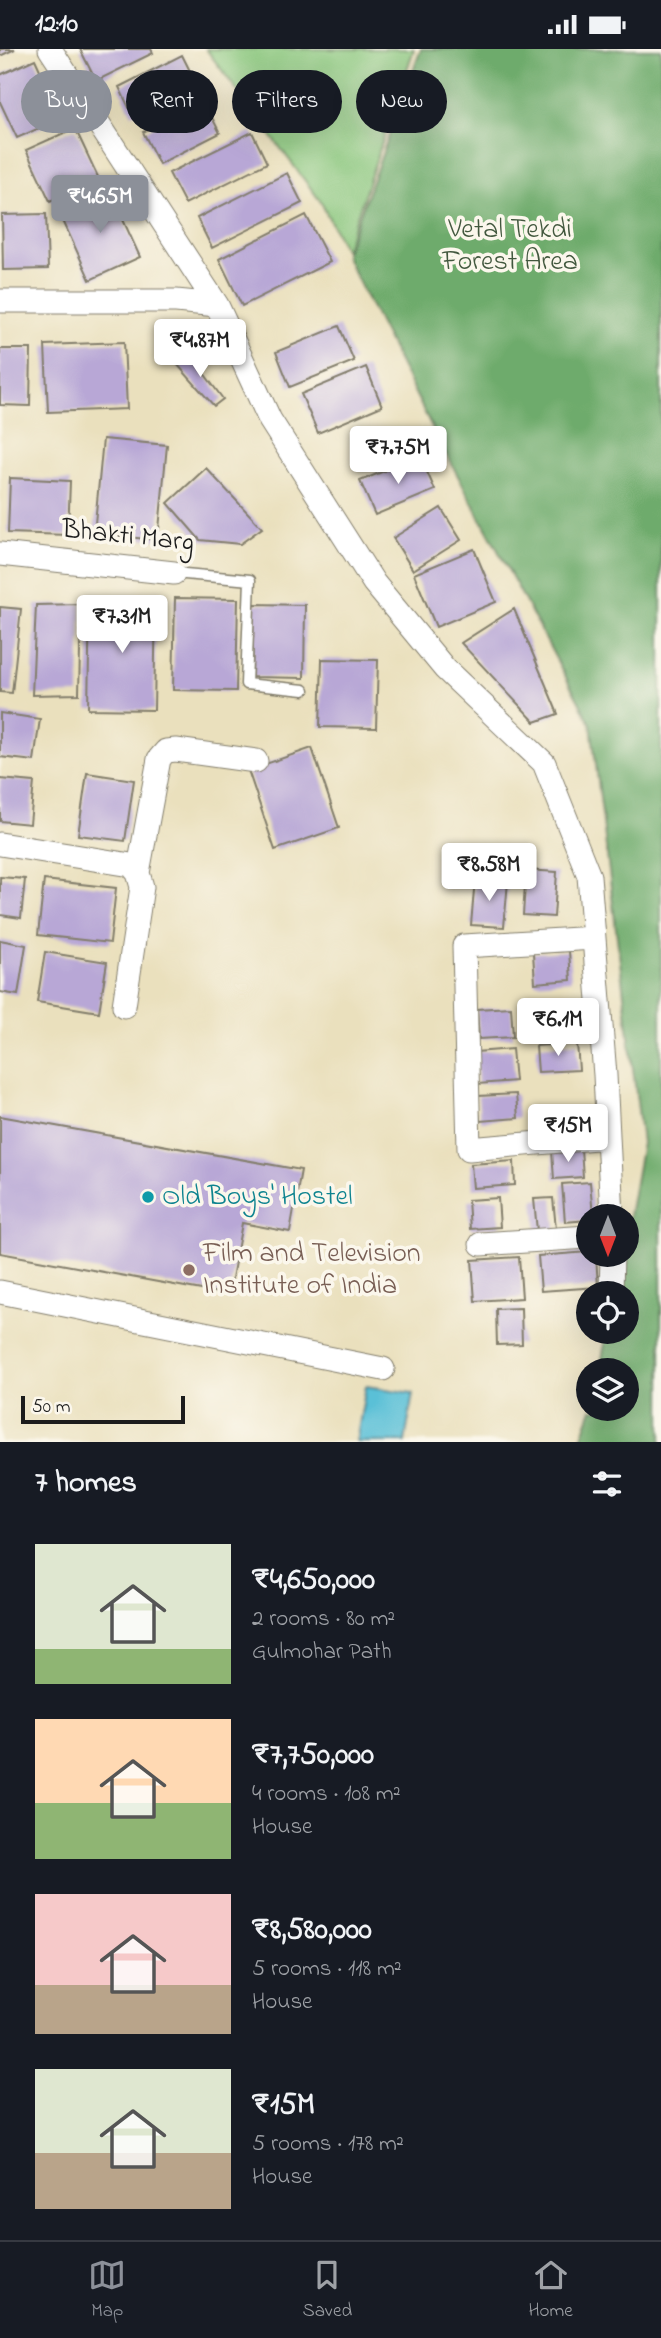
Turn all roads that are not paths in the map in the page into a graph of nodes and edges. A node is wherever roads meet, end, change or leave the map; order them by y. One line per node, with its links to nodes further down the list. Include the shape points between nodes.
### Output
1 (50, 49): 3 (street)
2 (0, 301): 3 (street)
3 (217, 305): 10 (street, via 270,420 374,583 445,669 544,764 589,876)
4 (0, 554): 5 (street, Bhakti Marg)
5 (174, 573): 6 (lane, Bhakti Marg, via 250,580 246,684)
6 (304, 690)
7 (256, 761): 9 (street, via 166,751 159,759)
8 (0, 844): 9 (street, via 131,865)
9 (138, 873): 11 (street, via 142,887)
10 (594, 938): 12 (street); 12 (street, via 464,946 469,1149)
11 (124, 1006)
12 (608, 1137): 13 (street)
13 (611, 1204)
14 (576, 1238): 15 (street)
15 (481, 1244)
16 (0, 1292): 17 (street)
17 (383, 1369)

